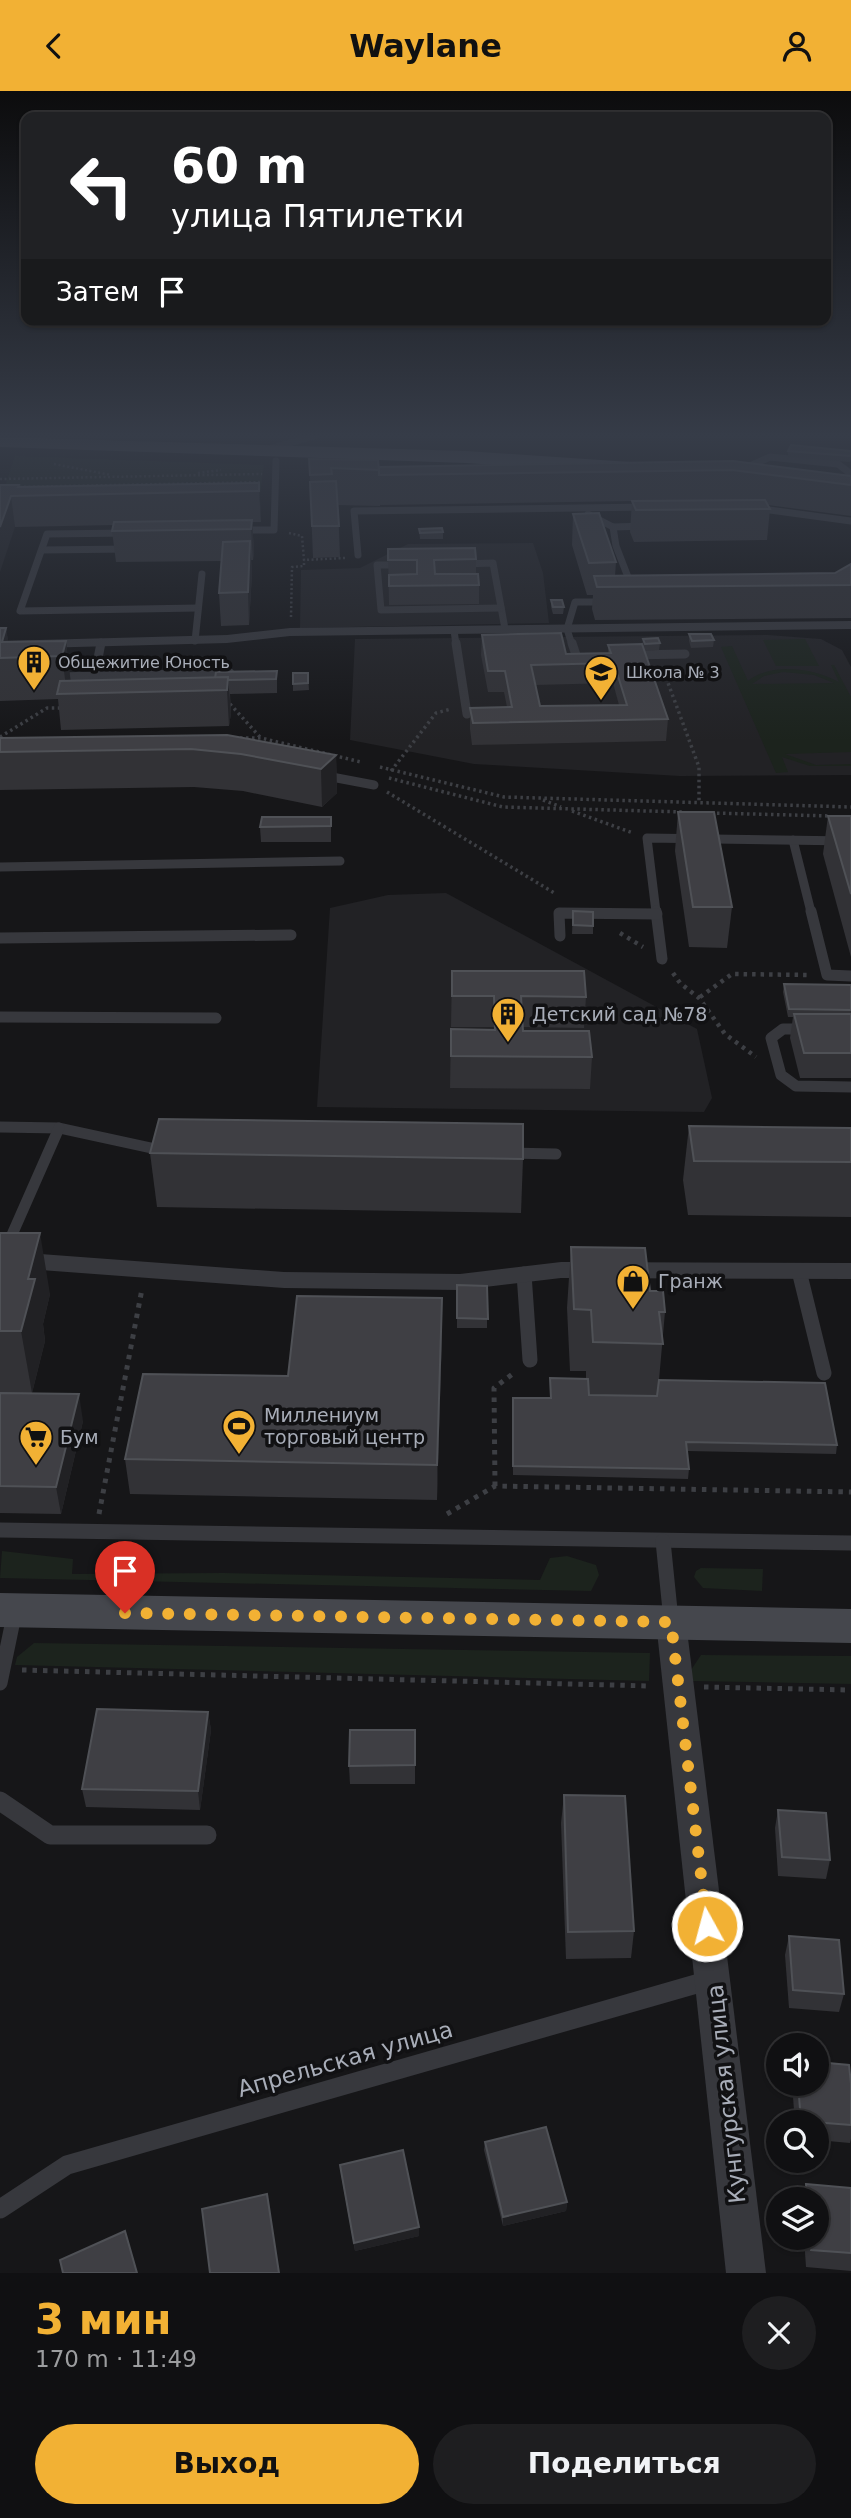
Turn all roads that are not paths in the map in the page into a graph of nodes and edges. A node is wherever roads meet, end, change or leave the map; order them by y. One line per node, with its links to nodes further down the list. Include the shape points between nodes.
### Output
1 (46, 538): 5 (lane)
2 (356, 538): 6 (lane)
3 (615, 538): 10 (lane)
4 (133, 549): 5 (lane)
5 (42, 550): 12 (lane, via 20,611)
6 (358, 555)
7 (454, 564): 13 (lane, via 493,563)
8 (416, 565): 13 (lane, via 377,565 381,610)
9 (202, 574): 12 (lane)
10 (637, 601)
11 (612, 602): 16 (lane, via 575,602)
12 (198, 608): 18 (lane)
13 (501, 608): 15 (lane)
14 (851, 625): 16 (street)
15 (505, 629): 16 (street); 17 (street)
16 (567, 629): 24 (lane)
17 (454, 630): 18 (street, via 290,632); 30 (lane)
18 (195, 641): 19 (street)
19 (101, 643): 20 (street); 27 (lane)
20 (0, 645)
21 (685, 654): 23 (lane)
22 (590, 656): 24 (lane)
23 (617, 656)
24 (576, 657): 25 (lane)
25 (580, 667)
26 (237, 673): 27 (lane)
27 (94, 676): 28 (lane); 29 (lane)
28 (52, 677)
29 (88, 707)
30 (466, 710)
31 (307, 772): 32 (lane)
32 (374, 785)
33 (793, 841): 34 (lane); 37 (lane, via 647,838); 42 (lane, via 827,975)
34 (851, 841)
35 (340, 861): 36 (lane)
36 (0, 867)
37 (657, 914): 39 (lane, via 559,913); 41 (lane)
38 (291, 935): 40 (lane)
39 (560, 936)
40 (0, 938)
41 (662, 958)
42 (851, 976)
43 (0, 1017): 44 (lane)
44 (216, 1018)
45 (824, 1029): 46 (lane, via 783,1029 771,1038)
46 (781, 1075): 47 (lane, via 796,1086)
47 (851, 1087)
48 (0, 1127): 49 (lane)
49 (60, 1128): 50 (lane); 53 (lane)
50 (178, 1151)
51 (500, 1153): 52 (lane)
52 (556, 1154)
53 (1, 1259): 56 (street, via 284,1280 460,1282)
54 (799, 1271): 55 (street); 56 (street, via 561,1270); 58 (lane)
55 (851, 1271)
56 (524, 1274): 57 (lane)
57 (530, 1360)
58 (824, 1373)
59 (0, 1530): 60 (lane)
60 (663, 1541): 61 (lane); 63 (lane)
61 (851, 1543)
62 (8, 1611): 63 (main road); 65 (lane)
63 (671, 1622): 64 (main road); 68 (street, Кунгурская улица)
64 (851, 1626)
65 (1, 1676)
66 (0, 1801): 67 (lane, via 50,1835)
67 (207, 1835)
68 (713, 1979): 69 (lane, Апрельская улица, via 67,2165); 70 (street, Кунгурская улица)
69 (0, 2209)
70 (746, 2273)

